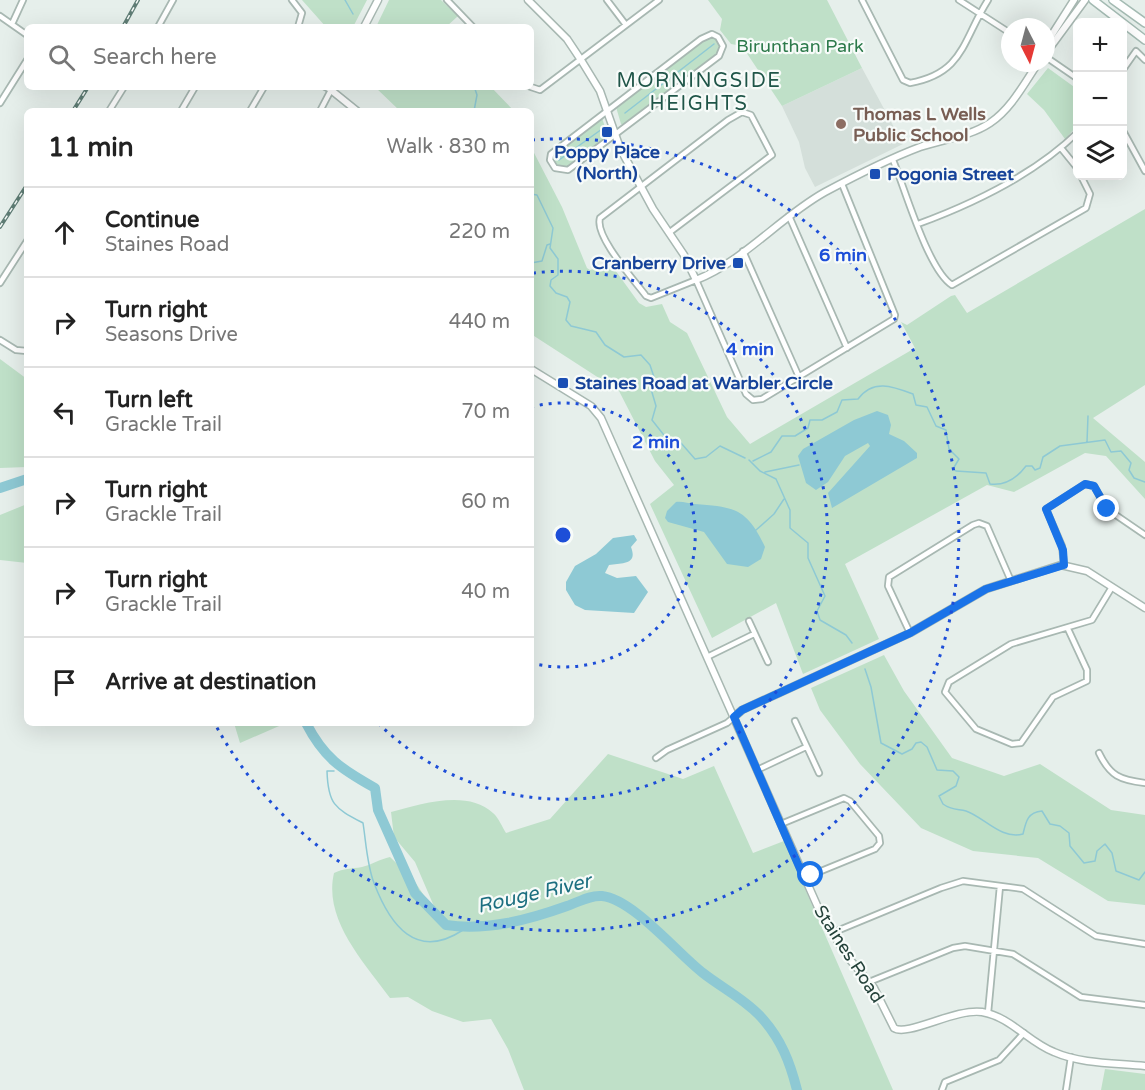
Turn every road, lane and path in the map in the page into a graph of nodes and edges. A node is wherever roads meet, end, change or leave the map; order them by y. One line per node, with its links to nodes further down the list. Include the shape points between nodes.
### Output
1 (23, 0): 19 (street)
2 (173, 0): 20 (street)
3 (292, 0): 21 (street, via 302,13)
4 (378, 0): 22 (street)
5 (447, 0): 23 (street)
6 (528, 0): 30 (street, via 567,39)
7 (607, 0): 24 (street)
8 (660, 0): 24 (street)
9 (862, 0): 16 (street, via 903,80 910,84 938,76 953,64)
10 (959, 0): 16 (street)
11 (988, 0): 16 (street)
12 (1074, 0): 26 (street)
13 (1085, 0): 29 (street)
14 (1093, 0): 28 (main road)
15 (1113, 0): 18 (main road)
16 (980, 14): 25 (street)
17 (0, 16): 19 (street)
18 (1145, 23)
19 (12, 24): 27 (street)
20 (160, 24)
21 (299, 24)
22 (366, 24)
23 (470, 24)
24 (626, 26): 30 (street)
25 (1001, 27)
26 (1055, 30)
27 (24, 32)
28 (1145, 39)
29 (1055, 42)
30 (581, 60): 37 (street, via 540,90); 49 (street)
31 (1145, 60): 33 (street, via 1136,51)
32 (1055, 62): 36 (street)
33 (1127, 63)
34 (24, 65): 43 (street)
35 (1032, 72): 54 (street, via 1012,102 990,123)
36 (1073, 76)
37 (534, 88)
38 (122, 90): 44 (street)
39 (193, 90): 45 (street)
40 (262, 90): 46 (street)
41 (329, 90): 47 (street)
42 (332, 90): 48 (street)
43 (0, 103)
44 (111, 108)
45 (183, 108)
46 (252, 108)
47 (321, 108)
48 (353, 108)
49 (607, 110): 50 (street); 50 (street, via 551,154 550,160 555,168 568,170); 50 (street, via 706,36 712,34 722,41 723,52 719,56)
50 (615, 134): 59 (street)
51 (1073, 136): 53 (street)
52 (1127, 138): 56 (street)
53 (1061, 148): 55 (street); 61 (street, via 1012,182)
54 (893, 160): 58 (street); 61 (street)
55 (1073, 164)
56 (1145, 171)
57 (1083, 180): 61 (street, via 1090,195 1086,208 952,285 943,279)
58 (842, 184): 60 (street); 68 (street, via 895,315 891,323)
59 (641, 187): 62 (street); 62 (street, via 728,120 742,112 751,115 772,155); 65 (street, via 600,218 603,237 646,296 651,298)
60 (789, 216): 64 (street); 68 (street)
61 (918, 224)
62 (670, 232): 65 (street)
63 (24, 246): 66 (street)
64 (743, 250): 65 (street, via 716,271); 71 (street)
65 (696, 280): 71 (street, via 746,394 753,400 762,399)
66 (0, 283)
67 (0, 340): 69 (street)
68 (847, 348): 71 (street)
69 (24, 351)
70 (534, 371): 81 (street, Staines Road, via 591,406 601,418)
71 (800, 377)
72 (1145, 535): 73 (street, via 1107,509 1094,486 1085,484 1046,509 1063,550)
73 (1064, 565): 74 (street); 75 (street, via 1087,570)
74 (1011, 581): 79 (street, via 981,591); 79 (street, via 987,526 973,525 888,577 888,586)
75 (1112, 587): 76 (street); 78 (street, via 1092,620)
76 (1145, 609)
77 (748, 621): 80 (street)
78 (1068, 628): 78 (street, via 1011,644 949,682 945,692 976,729 1012,744 1021,743 1053,697 1088,681)
79 (910, 633): 83 (street)
80 (754, 634): 81 (street); 82 (street)
81 (707, 657): 83 (street, Staines Road)
82 (768, 662)
83 (734, 717): 87 (street); 88 (street, Staines Road)
84 (795, 721): 85 (street)
85 (806, 747): 88 (street); 89 (street)
86 (1099, 753): 90 (street, via 1106,769 1116,777)
87 (656, 758)
88 (757, 770): 91 (street, Staines Road)
89 (819, 773)
90 (1145, 783)
91 (781, 824): 92 (street, Staines Road); 92 (street, via 844,798 879,836 880,843 874,849)
92 (804, 878): 94 (street, Staines Road)
93 (1000, 886): 94 (street, via 963,881 950,884); 95 (street, via 1028,891 1096,936); 96 (street)
94 (832, 933): 97 (street, Staines Road)
95 (1145, 944)
96 (994, 951): 97 (street, via 961,946); 98 (street, via 1019,957 1081,996); 99 (street)
97 (869, 982): 99 (street, Staines Road, via 891,1023 900,1031 957,1013)
98 (1145, 1005)
99 (988, 1013): 100 (street, Staines Road)
100 (1024, 1033): 101 (street, Staines Road, via 1048,1049); 103 (street, via 999,1060 945,1082)
101 (1071, 1057): 102 (street, Staines Road); 104 (street)
102 (1145, 1066)
103 (942, 1090)
104 (1066, 1090)

